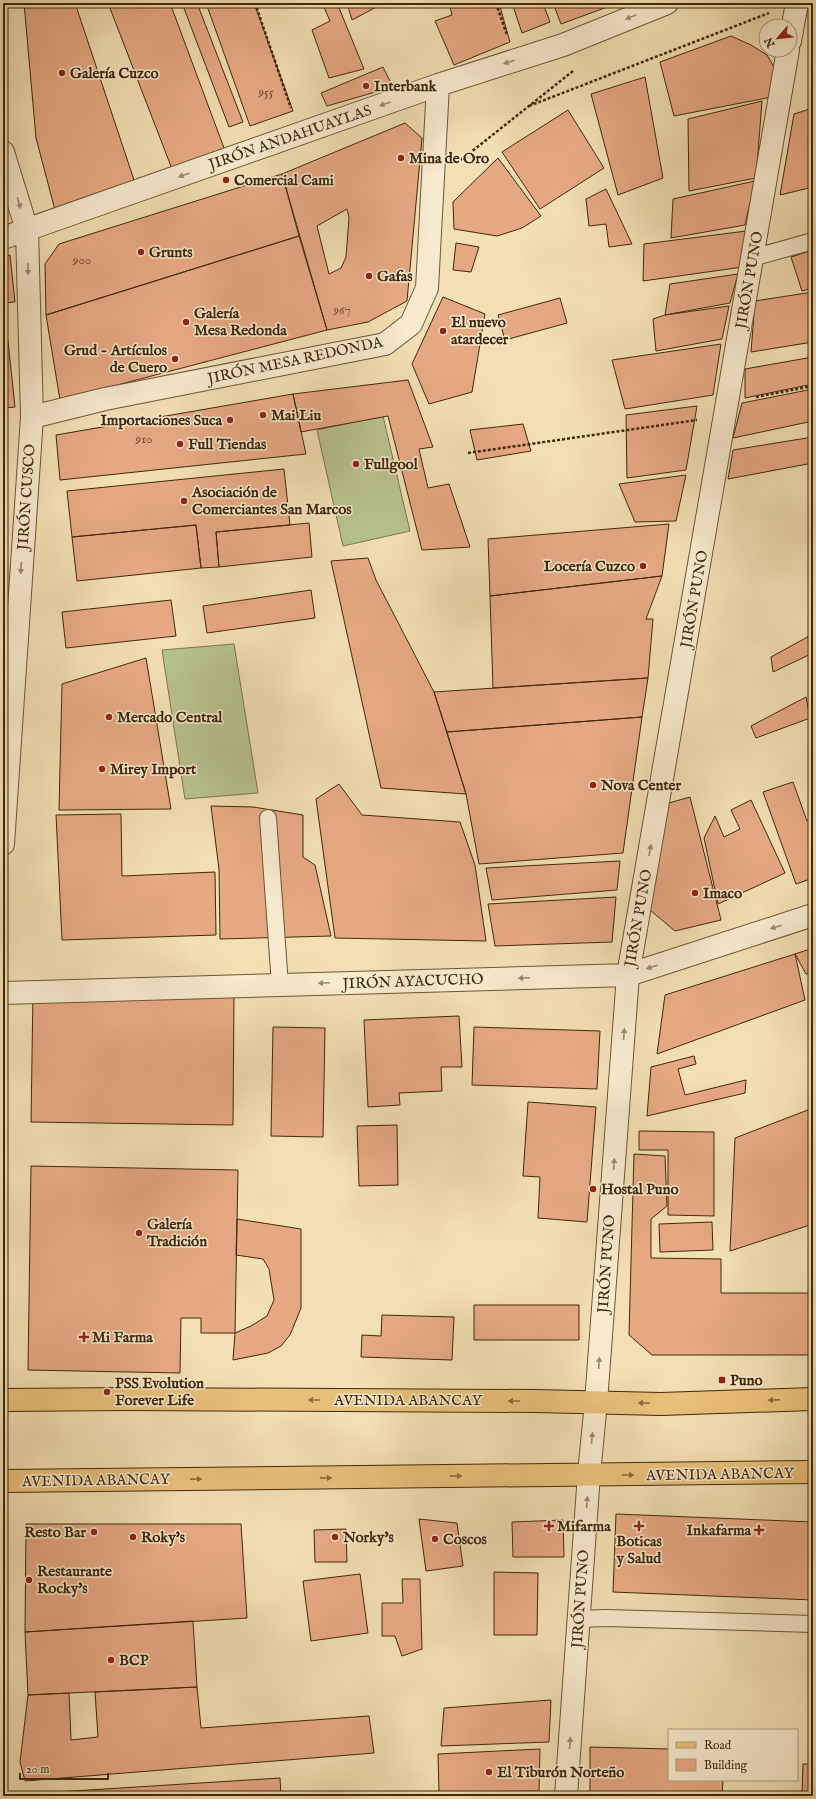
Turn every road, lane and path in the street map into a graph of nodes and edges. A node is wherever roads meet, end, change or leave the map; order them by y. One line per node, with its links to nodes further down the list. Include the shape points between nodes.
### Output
1 (255, 3): 12 (path)
2 (496, 3): 8 (path)
3 (667, 3): 8 (street, JIRÓN ANDAHUAYLAS, one-way to 8)
4 (796, 3): 6 (street)
5 (772, 12): 11 (path)
6 (794, 18)
7 (787, 58): 18 (street, JIRÓN PUNO)
8 (516, 60): 10 (street, JIRÓN ANDAHUAYLAS, one-way to 10)
9 (578, 67): 11 (path)
10 (438, 85): 12 (street, JIRÓN ANDAHUAYLAS, one-way to 12); 14 (street, JIRÓN MESA REDONDA)
11 (529, 106): 14 (path)
12 (300, 134): 15 (street, JIRÓN ANDAHUAYLAS, one-way to 15)
13 (3, 152): 15 (street, JIRÓN CUSCO, one-way to 15)
14 (432, 183): 21 (street, JIRÓN MESA REDONDA, via 427,288 411,324 385,344 105,399)
15 (27, 230): 16 (street, JIRÓN ANDAHUAYLAS); 21 (street, JIRÓN CUSCO, one-way to 21)
16 (3, 238)
17 (813, 241): 18 (lane)
18 (752, 258): 20 (street, JIRÓN PUNO)
19 (813, 386): 20 (path)
20 (727, 409): 22 (path); 26 (street, JIRÓN PUNO, one-way to 20)
21 (32, 417): 24 (street, JIRÓN CUSCO, one-way to 24)
22 (468, 453)
23 (268, 818): 27 (lane)
24 (3, 844)
25 (813, 915): 26 (street, JIRÓN AYACUCHO, one-way to 26)
26 (628, 975): 27 (street, JIRÓN AYACUCHO, one-way to 27); 31 (street, JIRÓN PUNO, one-way to 26)
27 (280, 984): 28 (street, JIRÓN AYACUCHO)
28 (3, 993)
29 (813, 1399): 31 (main road, AVENIDA ABANCAY, one-way to 31, via 661,1404)
30 (3, 1400): 31 (main road, AVENIDA ABANCAY, one-way to 30)
31 (596, 1402): 33 (street, JIRÓN PUNO, one-way to 31)
32 (813, 1472): 33 (main road, AVENIDA ABANCAY, one-way to 32)
33 (588, 1474): 34 (main road, AVENIDA ABANCAY, one-way to 33); 35 (street, JIRÓN PUNO, one-way to 33)
34 (3, 1481)
35 (579, 1619): 36 (lane); 37 (street, JIRÓN PUNO, one-way to 35)
36 (813, 1624)
37 (566, 1796)

